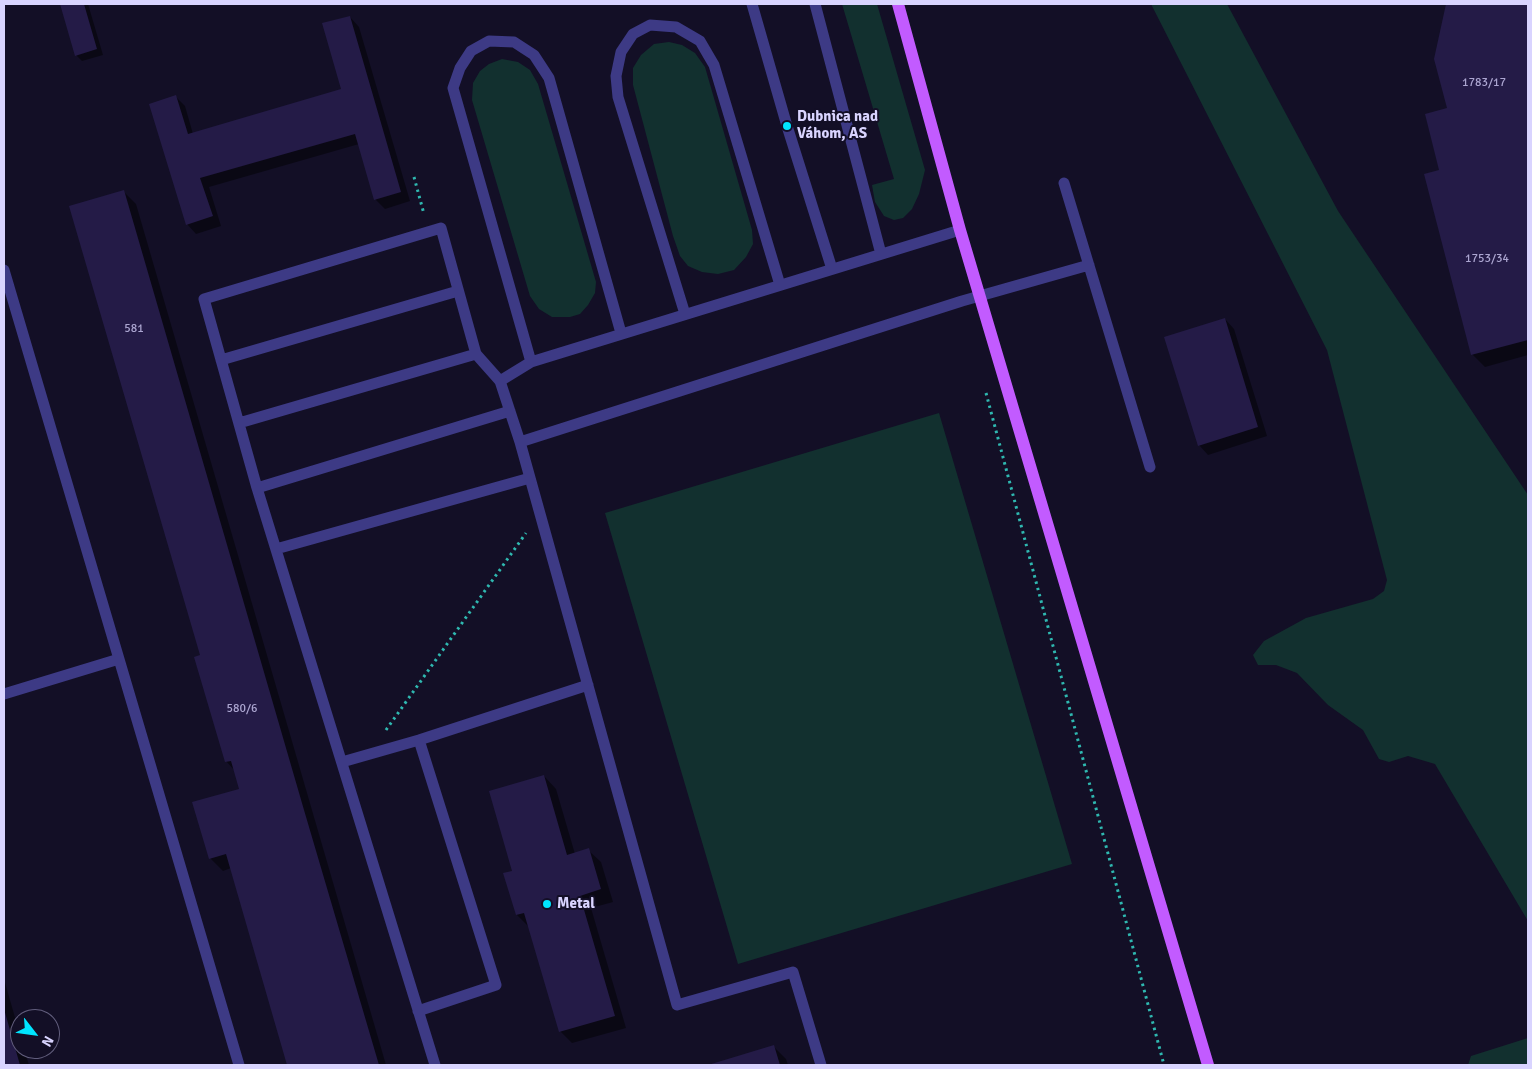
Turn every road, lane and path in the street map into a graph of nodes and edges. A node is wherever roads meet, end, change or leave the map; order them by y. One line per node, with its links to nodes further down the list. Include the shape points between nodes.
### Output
1 (752, 4): 10 (lane)
2 (815, 4): 8 (lane)
3 (898, 4): 6 (main road)
4 (414, 176): 7 (path)
5 (1064, 183): 9 (lane)
6 (960, 230): 8 (lane); 14 (main road)
7 (429, 232): 13 (lane, via 441,228); 18 (lane, via 204,299)
8 (881, 254): 10 (lane)
9 (1089, 265): 14 (lane); 25 (lane)
10 (832, 269): 12 (lane)
11 (4, 270): 30 (lane)
12 (780, 285): 15 (lane); 15 (lane, via 714,65 700,41 676,27 650,25 633,34 621,52 616,76 618,98)
13 (458, 291): 17 (lane); 18 (lane)
14 (980, 295): 24 (lane); 41 (main road)
15 (685, 314): 16 (lane)
16 (622, 334): 19 (lane); 19 (lane, via 549,78 534,55 521,46 514,42 489,42 471,51 460,68 454,88)
17 (476, 354): 20 (lane); 23 (lane)
18 (221, 360): 23 (lane)
19 (531, 362): 20 (lane)
20 (500, 381): 22 (lane)
21 (984, 387): 40 (path)
22 (510, 411): 24 (lane); 27 (lane)
23 (240, 423): 27 (lane)
24 (520, 442): 26 (lane)
25 (1150, 467)
26 (530, 478): 28 (lane); 29 (lane)
27 (257, 488): 29 (lane)
28 (540, 515): 31 (lane); 34 (path)
29 (276, 549): 35 (lane)
30 (119, 659): 32 (lane); 37 (lane)
31 (588, 685): 33 (lane); 39 (lane, via 677,1005 792,972)
32 (4, 694)
33 (419, 740): 34 (lane); 36 (lane, via 496,985)
34 (368, 755): 35 (lane)
35 (342, 762): 36 (lane)
36 (418, 1011): 38 (lane)
37 (239, 1065)
38 (435, 1065)
39 (821, 1065)
40 (1164, 1065)
41 (1208, 1065)

